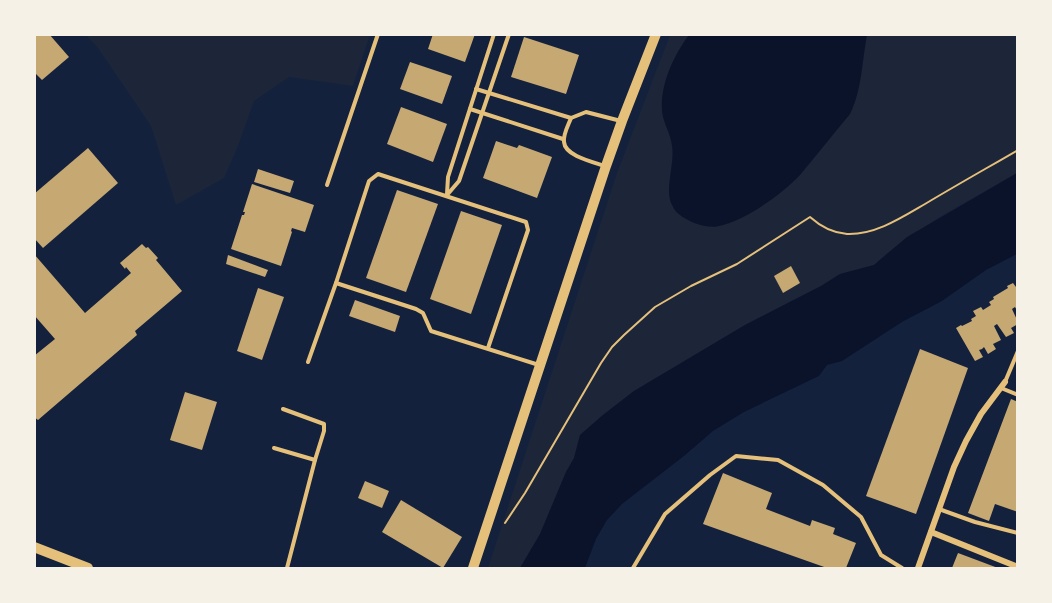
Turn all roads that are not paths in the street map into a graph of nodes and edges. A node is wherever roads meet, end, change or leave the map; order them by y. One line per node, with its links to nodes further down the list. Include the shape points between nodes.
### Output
1 (378, 34): 13 (lane)
2 (494, 34): 5 (lane)
3 (508, 34): 6 (lane)
4 (656, 34): 10 (street)
5 (476, 89): 6 (lane); 7 (lane)
6 (489, 93): 8 (lane); 9 (lane)
7 (470, 109): 8 (lane); 14 (lane, via 448,177)
8 (482, 113): 11 (lane); 14 (lane, via 459,181)
9 (570, 118): 10 (lane, via 586,112); 11 (lane)
10 (622, 121): 12 (street)
11 (563, 139): 12 (lane, via 565,147 578,157)
12 (606, 166): 20 (street)
13 (327, 185)
14 (447, 195): 15 (lane, via 378,174 369,181); 16 (lane, via 526,222 528,230)
15 (336, 283): 16 (lane, via 416,309 431,331); 19 (lane)
16 (488, 348): 20 (lane)
17 (1017, 351): 18 (lane)
18 (1016, 359): 21 (lane)
19 (308, 362)
20 (540, 365): 34 (street)
21 (1005, 382): 22 (street)
22 (1000, 388): 23 (lane); 27 (street, via 966,441)
23 (1017, 395)
24 (283, 409): 26 (lane, via 324,424)
25 (274, 448): 26 (lane)
26 (315, 460): 33 (lane)
27 (939, 509): 28 (street); 29 (lane)
28 (931, 532): 31 (street); 37 (street)
29 (1017, 533)
30 (34, 547): 32 (street)
31 (1017, 567)
32 (88, 568)
33 (287, 568)
34 (473, 568)
35 (633, 568): 36 (lane, via 665,514 736,456 778,460 823,485 861,517 881,555)
36 (902, 568)
37 (918, 568)

